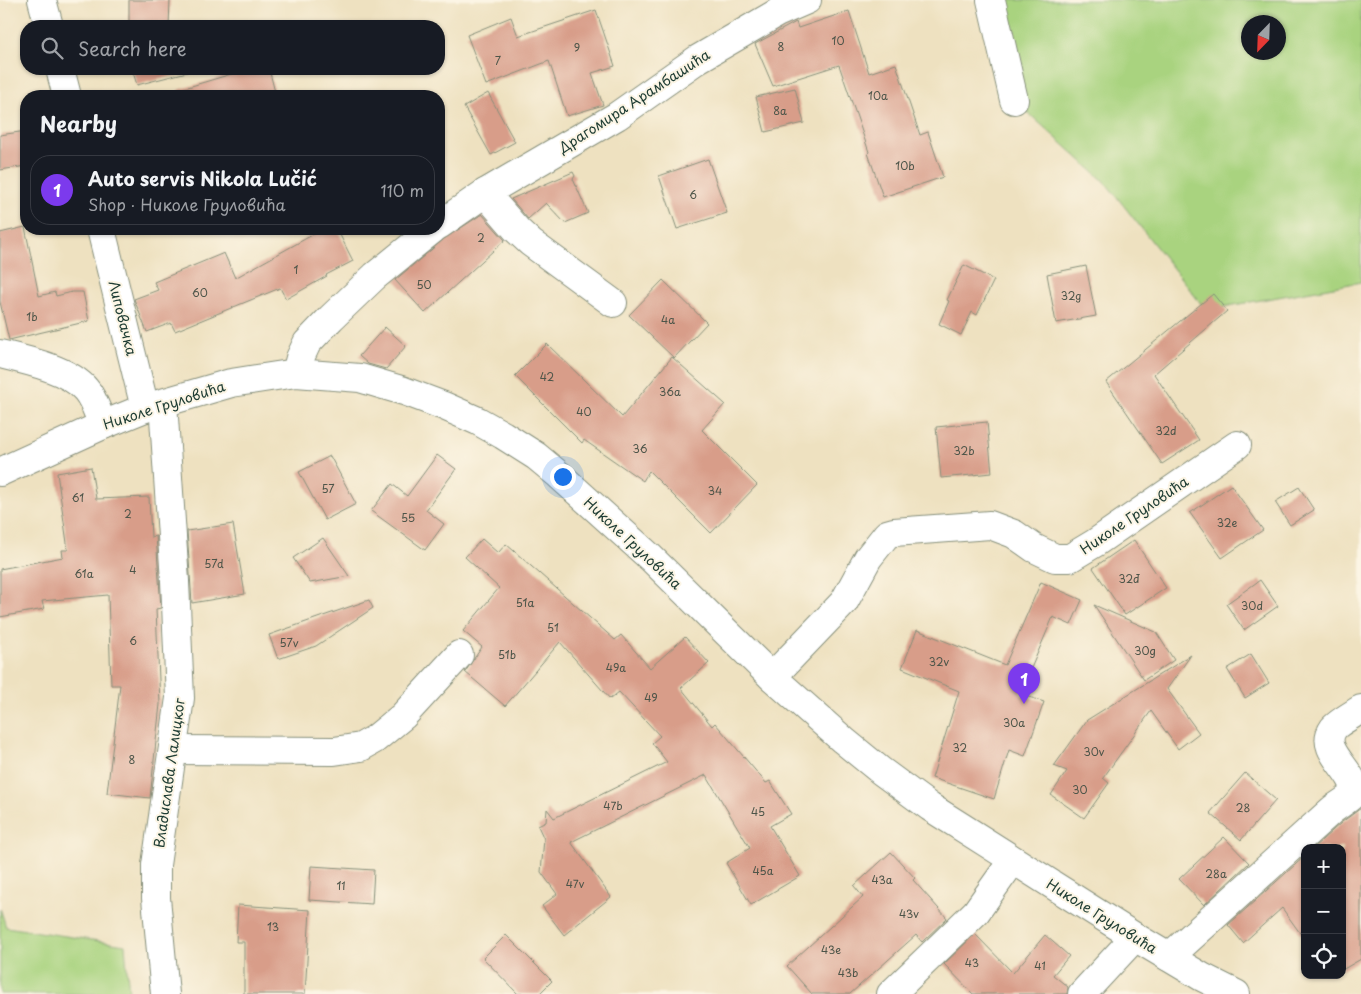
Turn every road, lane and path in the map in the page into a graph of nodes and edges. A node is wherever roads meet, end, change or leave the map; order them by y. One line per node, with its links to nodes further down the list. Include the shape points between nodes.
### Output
1 (42, 0): 4 (street)
2 (807, 0): 8 (street, Драгомира Арамбашића, via 777,13 698,59 617,116)
3 (991, 0): 7 (street)
4 (47, 20)
5 (62, 75): 6 (street)
6 (65, 90)
7 (1014, 100)
8 (485, 193): 9 (street, Драгомира Арамбашића); 12 (street, via 530,243)
9 (445, 221)
10 (103, 235): 15 (street, Липовачка)
11 (426, 235): 14 (street, via 375,276 331,318 307,344)
12 (614, 302)
13 (0, 354): 16 (street, via 41,365 76,380 87,390)
14 (296, 373): 15 (street, Николе Груловића, via 232,383); 20 (street, Николе Груловића, via 360,378 379,383 444,406 512,440 536,456 603,513)
15 (154, 405): 16 (street, Николе Груловића); 22 (street, Владислава Лалицког, via 175,581 180,698)
16 (103, 425): 18 (street, Николе Груловића)
17 (1237, 445): 20 (street, Николе Груловића, via 1070,558 1055,558 1014,534 990,525 887,534 868,558 844,602)
18 (0, 472)
19 (459, 655): 22 (street, via 403,716 376,740 361,747 334,751)
20 (772, 676): 23 (street, Николе Груловића, via 881,770 930,807)
21 (1361, 709): 25 (street, Николе Груловића, via 1333,729 1330,738 1341,762 1355,778 1356,788 1352,794)
22 (174, 750): 26 (street, Владислава Лалицког, via 156,865)
23 (1013, 860): 24 (street, Николе Груловића); 27 (street, via 976,912)
24 (1134, 937): 25 (street, Николе Груловића); 28 (street)
25 (1169, 957): 29 (street, Николе Груловића)
26 (165, 994)
27 (891, 994)
28 (1082, 994)
29 (1236, 994)

